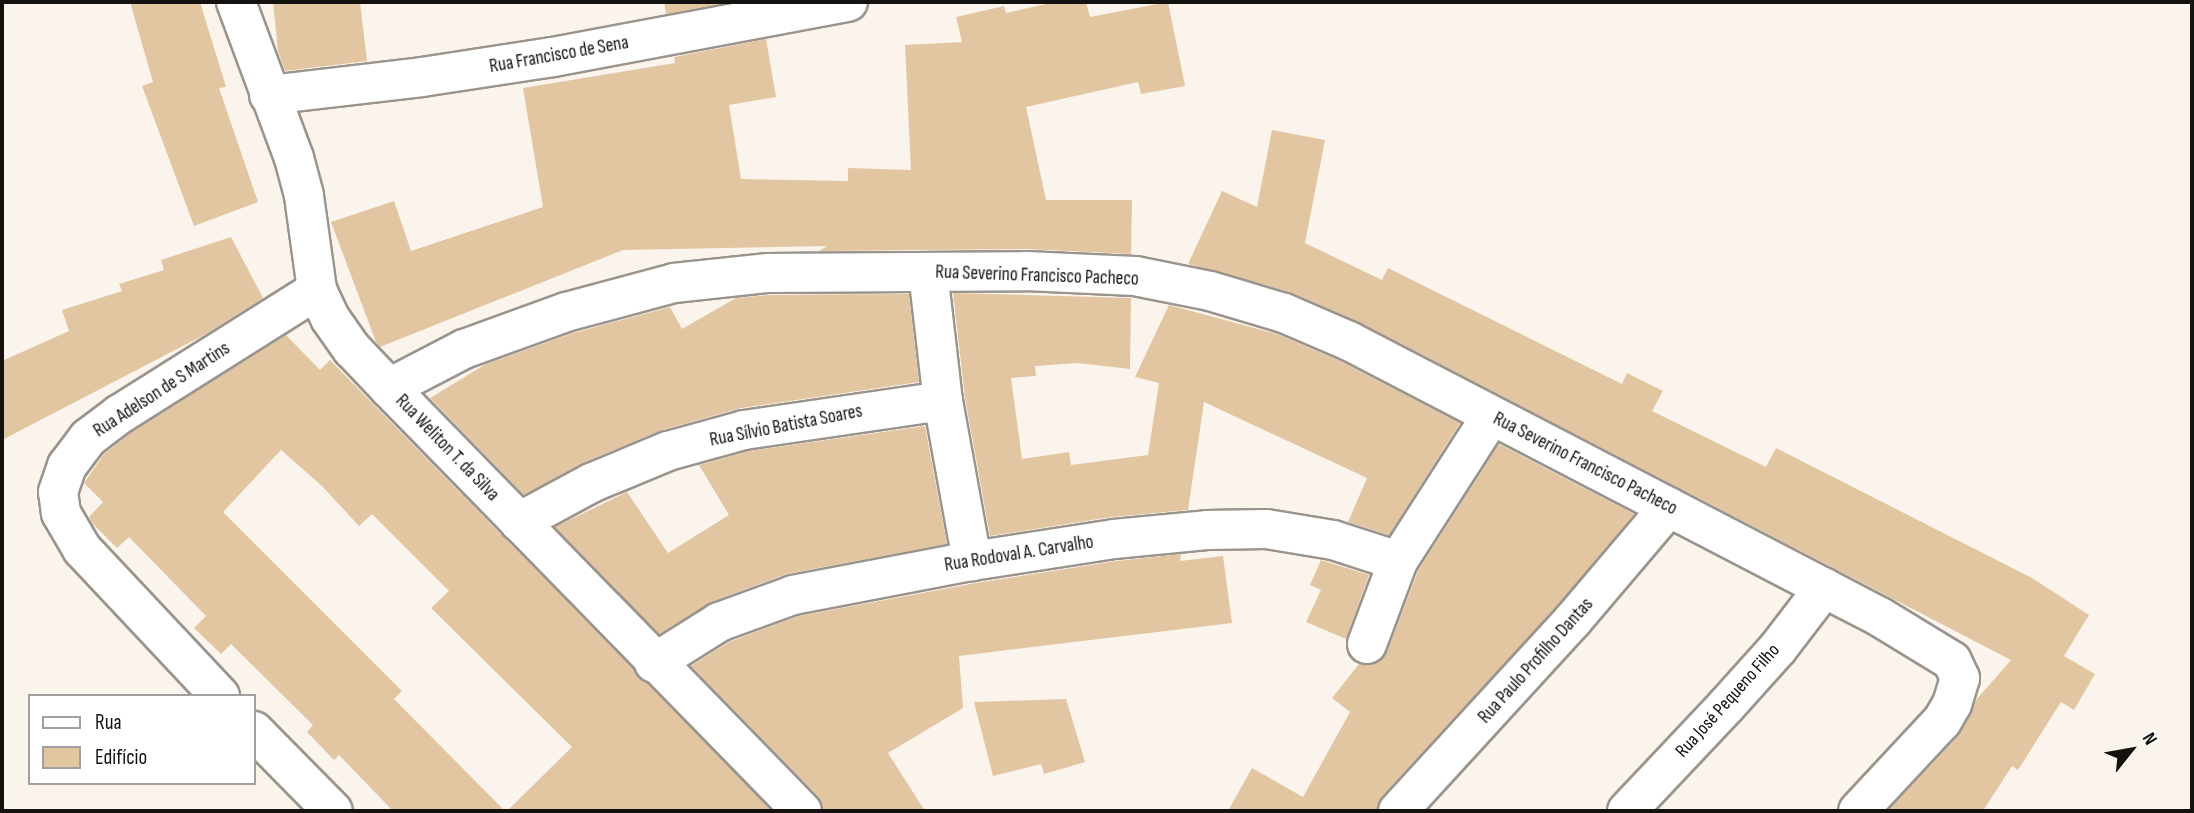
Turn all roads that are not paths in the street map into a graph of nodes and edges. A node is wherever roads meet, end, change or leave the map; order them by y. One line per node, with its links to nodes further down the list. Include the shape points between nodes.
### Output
1 (236, 2): 3 (street, Rua Weliton T. da Silva)
2 (848, 2): 3 (street, Rua Francisco de Sena, via 553,57)
3 (269, 95): 5 (street, Rua Weliton T. da Silva, via 304,196)
4 (928, 272): 6 (street, Rua Severino Francisco Pacheco, via 768,273 674,283 566,312 464,349); 7 (street); 8 (street, Rua Severino Francisco Pacheco, via 1135,276 1210,291 1284,313 1349,341)
5 (317, 290): 6 (street, Rua Weliton T. da Silva, via 345,339); 16 (street, Rua Adelson de S Martins, via 88,438 67,466 58,492 66,524 82,549)
6 (389, 388): 10 (street, Rua Weliton T. da Silva)
7 (943, 401): 10 (street, Rua Sílvio Batista Soares, via 744,430 681,448 591,483); 11 (street)
8 (1491, 416): 9 (street, Rua Severino Francisco Pacheco); 12 (street)
9 (1669, 507): 13 (street, Rua Severino Francisco Pacheco); 20 (street, Rua Paulo Profilho Dantas, via 1573,620)
10 (519, 523): 15 (street, Rua Weliton T. da Silva)
11 (972, 561): 12 (street, Rua Rodoval A. Carvalho, via 1114,539 1266,529 1334,540); 15 (street, Rua Rodoval A. Carvalho, via 780,598 719,622)
12 (1398, 561): 14 (street)
13 (1824, 588): 21 (street, Rua José Pequeno Filho, via 1735,697); 22 (street, Rua Severino Francisco Pacheco, via 1952,661 1960,678 1952,704)
14 (1367, 644)
15 (654, 663): 19 (street, Rua Weliton T. da Silva)
16 (218, 694)
17 (256, 734): 18 (street)
18 (332, 811)
19 (802, 811)
20 (1398, 811)
21 (1627, 811)
22 (1858, 811)

